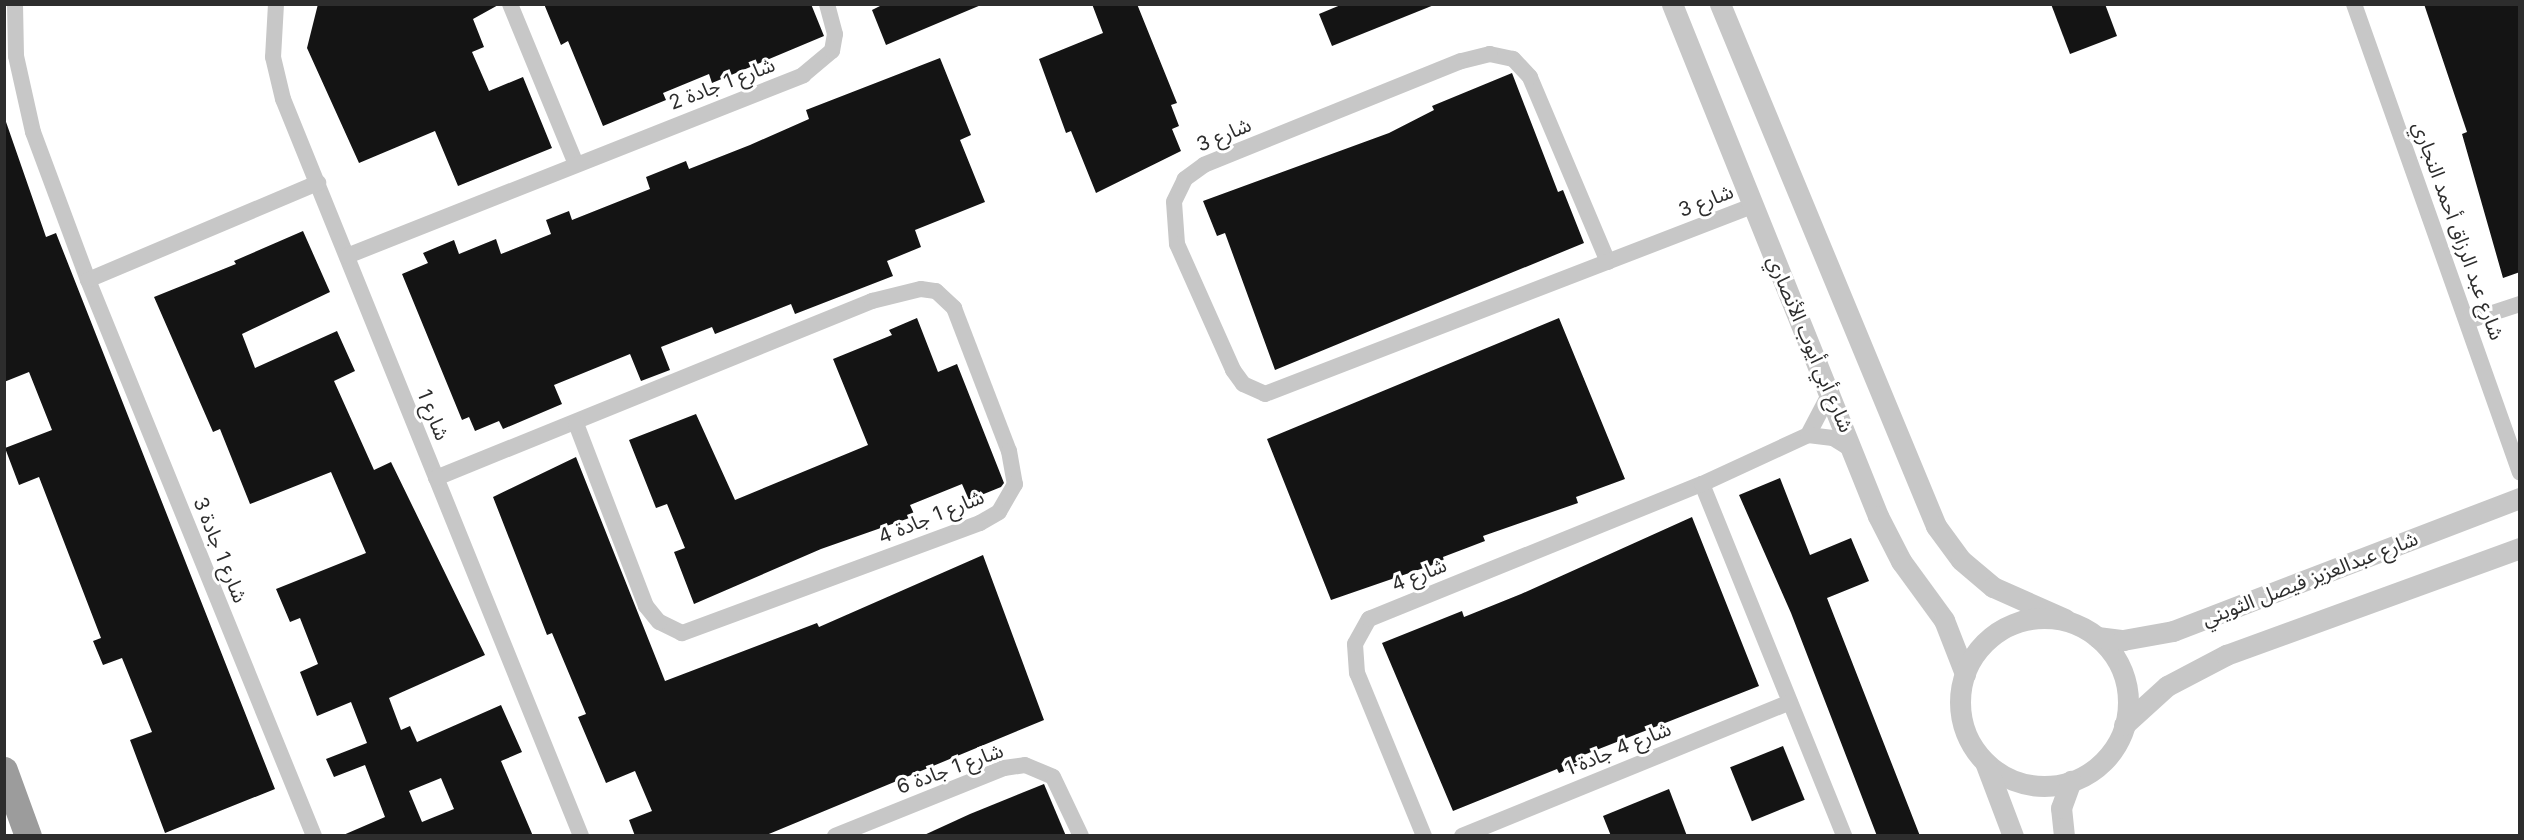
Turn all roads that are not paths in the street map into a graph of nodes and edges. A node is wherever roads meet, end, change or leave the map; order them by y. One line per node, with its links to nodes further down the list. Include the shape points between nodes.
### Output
1 (15, 4): 13 (street, شارع 1 جادة 3, via 16,56 33,132)
2 (276, 4): 9 (street, شارع 1, via 275,71)
3 (510, 4): 8 (street)
4 (827, 4): 8 (street, شارع 1 جادة 2, via 835,43 815,69)
5 (1672, 4): 10 (street, شارع أبي أيوب الأنصاري)
6 (1720, 4): 25 (street, via 1936,526 1961,560 1993,587)
7 (2354, 4): 15 (street, شارع عبد الرزاق أحمد النجاري)
8 (575, 162): 11 (street, شارع 1 جادة 2)
9 (318, 183): 11 (street, شارع 1); 13 (street)
10 (1752, 206): 12 (street, شارع 3); 16 (street, شارع أبي أيوب الأنصاري)
11 (347, 256): 21 (street, شارع 1)
12 (1608, 262): 12 (street, شارع 3, via 1265,394 1243,384 1233,370 1177,244 1174,202 1185,179 1204,165 1461,61 1490,54 1513,59 1530,77)
13 (88, 280): 37 (street, شارع 1 جادة 3)
14 (2520, 304): 15 (street)
15 (2468, 321): 20 (street, شارع عبد الرزاق أحمد النجاري)
16 (1831, 391): 18 (street); 19 (street, شارع أبي أيوب الأنصاري)
17 (576, 424): 17 (street, شارع 1 جادة 4, via 872,301 929,290 948,300 961,322 1009,451 1015,484 999,512 980,523 682,633 659,622 646,606); 21 (street, شارع 1 جادة 4)
18 (1808, 435): 19 (street, via 1833,438); 22 (street, شارع 4)
19 (1854, 451): 27 (street, شارع أبي أيوب الأنصاري, via 1884,530 1944,620)
20 (2520, 472)
21 (436, 478): 38 (street, شارع 1)
22 (1702, 484): 28 (street); 40 (street, شارع 4, via 1378,614 1361,628 1355,644 1358,673)
23 (2520, 498): 26 (street, شارع عبدالعزيز فيصل الثويني, via 2173,631 2123,640)
24 (2520, 548): 29 (street, شارع عبدالعزيز فيصل الثويني, via 2226,655 2168,686)
25 (2065, 619): 26 (street); 27 (street, via 2036,617 2008,625 1984,642)
26 (2097, 637): 29 (street, via 2112,650 2126,680 2128,713)
27 (1965, 674): 30 (street, via 1962,718)
28 (1790, 702): 41 (street, شارع 4 جادة 1); 42 (street)
29 (2124, 725): 32 (street, via 2118,744 2102,764)
30 (1985, 762): 32 (street, via 2006,777 2030,785); 43 (street)
31 (4, 770): 36 (highway)
32 (2071, 781): 44 (street, via 2061,808)
33 (4, 806): 35 (highway)
34 (841, 834): 39 (street, شارع 1 جادة 6, via 1004,768 1025,765 1053,777)
35 (16, 836)
36 (28, 836)
37 (314, 836)
38 (581, 836)
39 (1081, 836)
40 (1424, 836)
41 (1462, 836)
42 (1844, 836)
43 (2013, 836)
44 (2064, 836)

